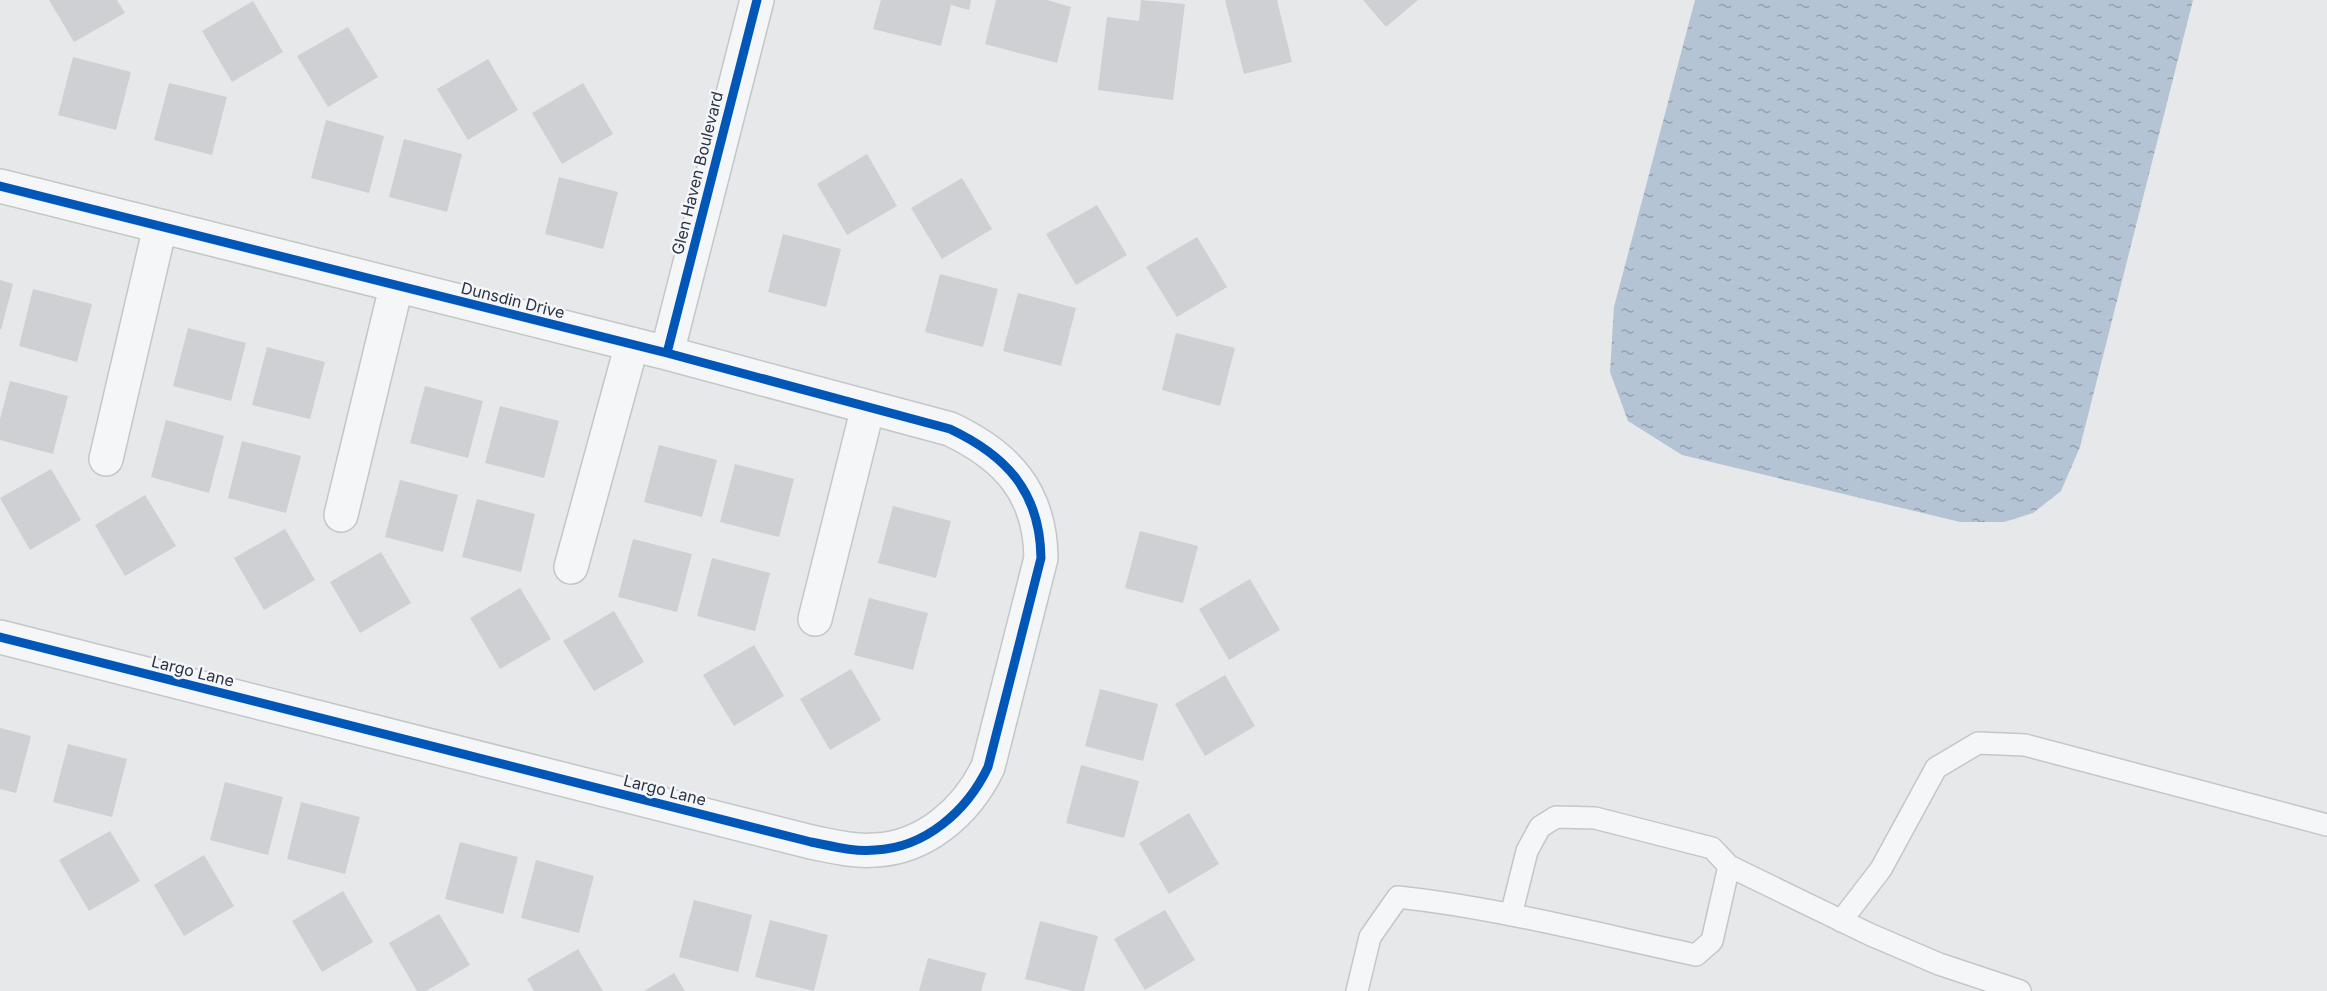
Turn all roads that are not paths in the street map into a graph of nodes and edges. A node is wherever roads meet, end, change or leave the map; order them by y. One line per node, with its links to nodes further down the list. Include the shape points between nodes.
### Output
1 (757, 0): 6 (street, Glen Haven Boulevard)
2 (0, 186): 3 (street, Dunsdin Drive)
3 (160, 227): 4 (street, Dunsdin Drive); 8 (street)
4 (396, 287): 5 (street, Dunsdin Drive); 10 (street)
5 (632, 344): 6 (street, Dunsdin Drive); 11 (street)
6 (667, 353): 7 (street, Dunsdin Drive)
7 (868, 407): 9 (street, Dunsdin Drive, via 950,429 980,443); 12 (street)
8 (106, 459)
9 (1007, 468): 13 (street, Largo Lane, via 1035,513 1041,558 988,767 977,790 944,823 903,844 877,850 851,850 811,842)
10 (341, 515)
11 (571, 567)
12 (815, 619)
13 (0, 637)
14 (2327, 825): 17 (lane, via 2025,745 1978,743 1936,768 1881,869)
15 (1729, 866): 16 (lane, via 1712,941 1696,955); 16 (lane, via 1712,848 1595,818 1556,817 1540,828 1527,851); 17 (lane)
16 (1511, 915): 18 (lane, via 1457,903 1398,897 1370,937)
17 (1841, 921): 19 (lane, via 1939,964)
18 (1357, 991)
19 (2020, 991)

